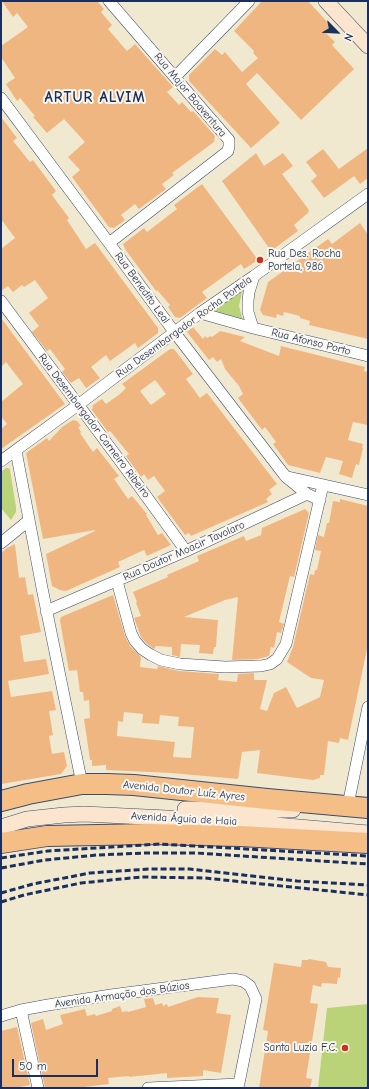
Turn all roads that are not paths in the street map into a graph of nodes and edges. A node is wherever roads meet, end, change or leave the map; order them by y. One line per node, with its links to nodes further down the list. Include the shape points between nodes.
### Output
1 (109, 1): 5 (street, Rua Major Boaventura)
2 (249, 1): 5 (street)
3 (326, 1): 4 (main road)
4 (368, 46)
5 (175, 77): 8 (street, Rua Major Boaventura, via 229,140 228,151)
6 (1, 98): 8 (street, Rua Benedito Leal)
7 (368, 194): 9 (street, Rua Desembargador Rocha Portela)
8 (109, 243): 13 (street, Rua Benedito Leal)
9 (254, 276): 11 (street, Rua Desembargador Rocha Portela); 12 (street, via 248,301 248,312)
10 (1, 301): 15 (street, Rua Desembargador Carneiro Ribeiro)
11 (200, 313): 12 (street, Rua Afonso Porto); 13 (street, Rua Desembargador Rocha Portela)
12 (254, 328): 14 (street, Rua Afonso Porto)
13 (175, 333): 15 (street, Rua Desembargador Rocha Portela); 18 (street, Rua Benedito Leal)
14 (368, 356)
15 (78, 405): 16 (street, Rua Desembargador Rocha Portela); 25 (street, Rua Desembargador Carneiro Ribeiro)
16 (16, 451): 17 (street, Rua Desembargador Rocha Portela); 23 (street)
17 (1, 461)
18 (286, 477): 19 (street); 20 (street, Rua Benedito Leal)
19 (323, 485): 21 (street); 22 (street)
20 (307, 494): 22 (street); 25 (street, Rua Doutor Moacir Tavolaro)
21 (368, 496)
22 (320, 500): 26 (street, via 286,644 277,659 270,664 218,667 180,664 151,655 135,641 131,633)
23 (28, 520): 24 (street); 27 (street)
24 (1, 543)
25 (186, 552): 26 (street, Rua Doutor Moacir Tavolaro)
26 (117, 581): 27 (street, Rua Doutor Moacir Tavolaro)
27 (46, 611): 29 (street)
28 (368, 707): 31 (street)
29 (82, 784): 30 (highway, Avenida Doutor Luíz Ayres); 31 (highway, Avenida Doutor Luíz Ayres, via 134,785)
30 (1, 801)
31 (341, 805): 32 (highway, Avenida Doutor Luíz Ayres); 33 (main road, Avenida Águia de Haia, via 295,810 63,805)
32 (368, 808)
33 (1, 817)
34 (1, 827): 35 (main road, Avenida Águia de Haia, via 35,818 91,815 229,821)
35 (368, 832)
36 (1, 843): 37 (highway, via 47,836 149,834)
37 (368, 843)
38 (21, 1010): 39 (street, Avenida Armação dos Búzios); 40 (street, Avenida Armação dos Búzios, via 233,979 243,981 250,986 256,999); 41 (street)
39 (1, 1016)
40 (239, 1086): 42 (street)
41 (38, 1088)
42 (148, 1088)

